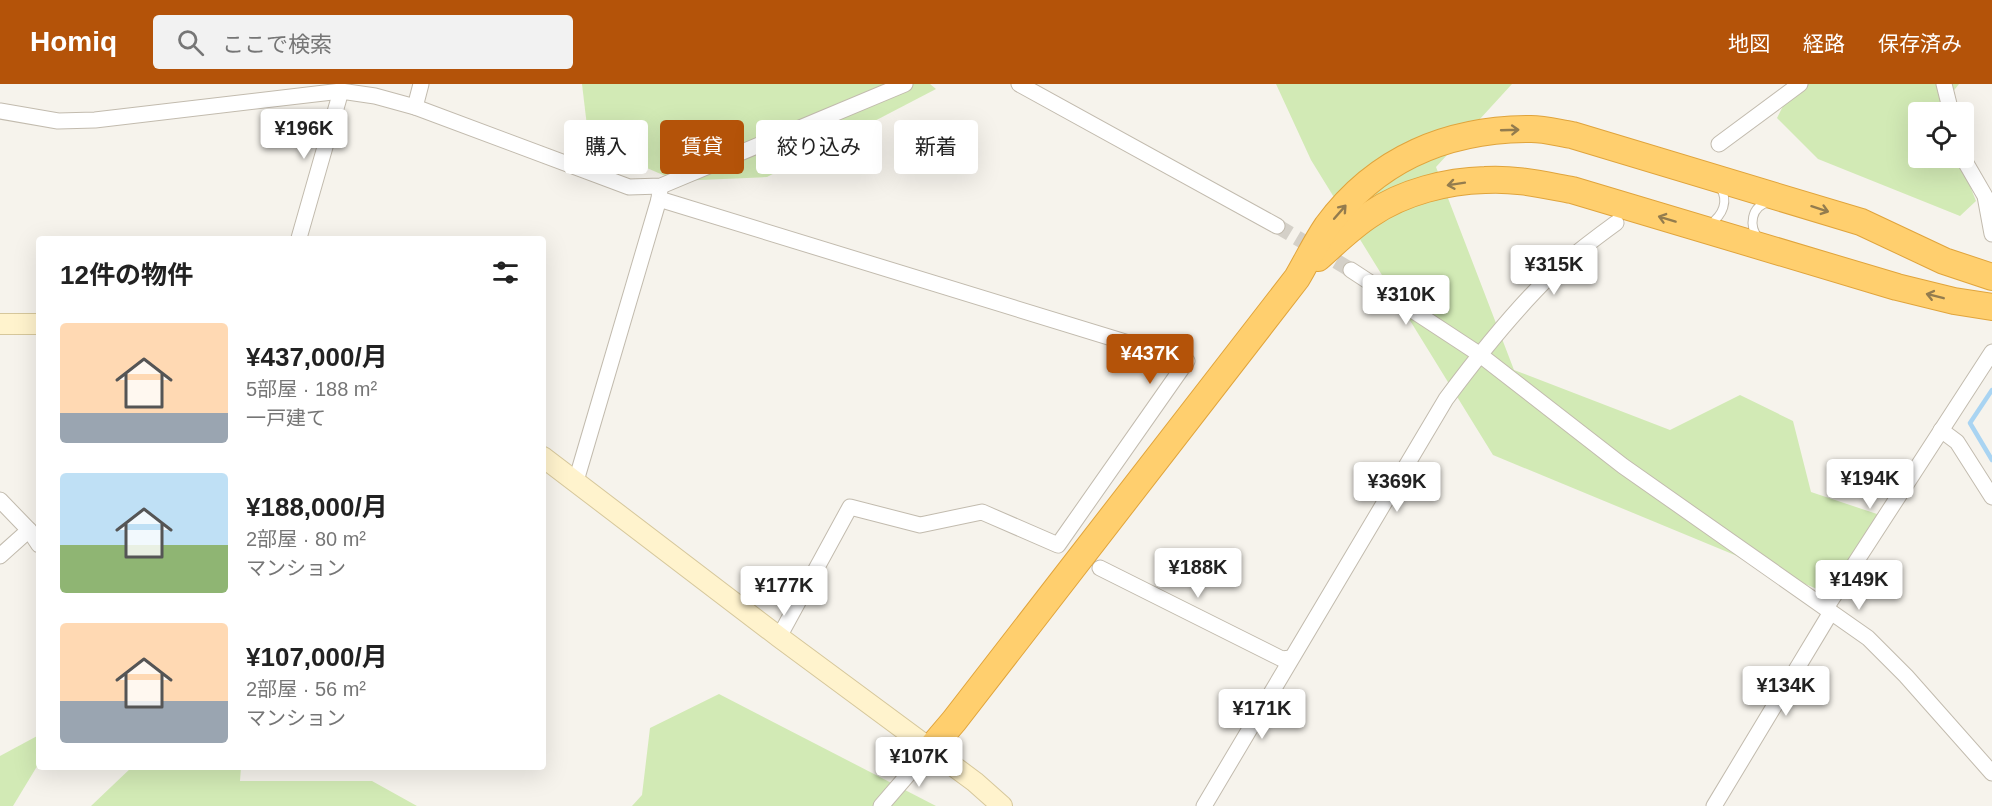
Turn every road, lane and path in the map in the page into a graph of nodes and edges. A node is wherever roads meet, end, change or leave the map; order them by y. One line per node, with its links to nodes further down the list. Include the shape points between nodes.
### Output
1 (421, 84): 8 (street)
2 (905, 84): 13 (street)
3 (1019, 84): 16 (street)
4 (1800, 84): 10 (street)
5 (1944, 84): 7 (street)
6 (341, 91): 8 (street); 9 (street, via 95,120 58,121); 19 (street)
7 (1948, 102)
8 (415, 107): 13 (street, via 629,187)
9 (0, 111)
10 (1719, 144)
11 (1969, 168): 18 (street, via 1985,196)
12 (1710, 178): 14 (highway); 17 (lane, via 1722,188 1724,206 1711,224); 23 (highway, one-way to 12, via 1327,226 1383,170 1419,150 1453,139 1490,131 1534,129 1572,135)
13 (660, 193): 31 (street); 39 (street, via 1187,361 1058,545 982,512 920,525 850,507)
14 (1789, 199): 20 (lane, via 1765,202 1752,220 1757,237); 22 (highway, one-way to 22, via 1861,222 1944,261)
15 (1616, 223): 28 (street, via 1551,275)
16 (1277, 226)
17 (1697, 228): 20 (highway); 23 (highway, one-way to 23, via 1572,190 1485,180 1410,194 1372,213)
18 (1992, 234)
19 (300, 236)
20 (1772, 250): 24 (highway, one-way to 20, via 1897,287)
21 (1351, 270): 28 (street)
22 (1992, 277)
23 (1297, 278): 41 (highway)
24 (1992, 307)
25 (0, 324): 26 (street)
26 (36, 324)
27 (1992, 352): 29 (street)
28 (1479, 354): 38 (street, via 1623,466); 40 (street, via 1446,399)
29 (1941, 430): 32 (street, via 1958,442); 38 (street)
30 (546, 459): 31 (street)
31 (576, 482): 39 (street)
32 (1992, 497)
33 (0, 500): 34 (street)
34 (29, 530): 35 (street); 36 (street)
35 (36, 540)
36 (0, 556)
37 (1100, 568): 40 (street, via 1282,659)
38 (1829, 610): 42 (street, via 1869,638); 46 (street)
39 (779, 637): 41 (street)
40 (1291, 658): 45 (street)
41 (931, 748): 43 (street); 44 (street)
42 (1992, 773)
43 (881, 806)
44 (1002, 806)
45 (1204, 806)
46 (1714, 806)

